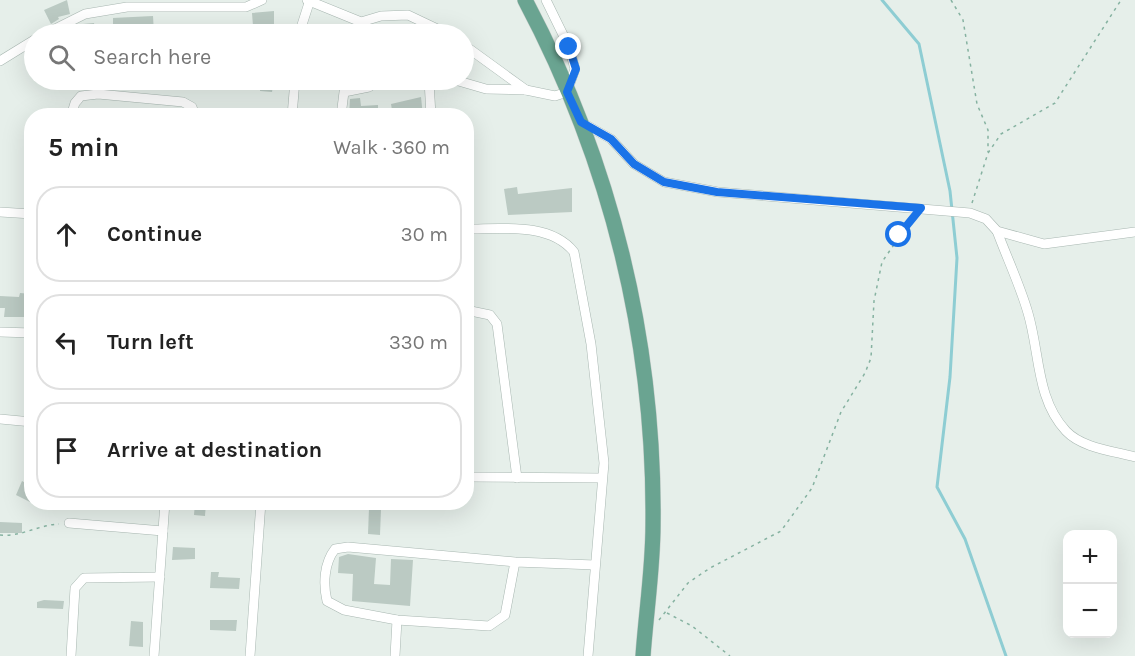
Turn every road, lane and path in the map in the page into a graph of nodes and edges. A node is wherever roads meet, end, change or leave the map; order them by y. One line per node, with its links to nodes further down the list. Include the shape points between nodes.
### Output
1 (262, 0): 8 (street, via 246,7 127,7 85,14)
2 (525, 0): 19 (main road)
3 (546, 0): 19 (street, via 576,69)
4 (951, 0): 26 (path, via 963,20 977,104 988,130)
5 (1121, 0): 26 (path, via 1055,103 1001,135)
6 (308, 2): 7 (street); 9 (street)
7 (361, 22): 10 (street, via 408,15)
8 (65, 24)
9 (302, 24)
10 (428, 24)
11 (24, 46): 13 (street)
12 (474, 52): 18 (street)
13 (0, 61)
14 (474, 86): 18 (street)
15 (294, 90): 22 (street)
16 (354, 90): 23 (street, via 344,92)
17 (430, 90): 24 (street)
18 (526, 90): 19 (street, via 555,96)
19 (567, 92): 25 (main road)
20 (73, 108): 21 (street, via 81,96 98,94 183,102)
21 (192, 108)
22 (293, 108)
23 (341, 108)
24 (431, 108)
25 (581, 122): 27 (street, via 611,139 634,164 664,182 717,192); 59 (main road, via 608,196 624,260 648,395 653,526)
26 (988, 153): 29 (path)
27 (921, 208): 29 (street); 51 (path, via 882,262 873,308 871,358 841,412 812,488 781,531 710,567 688,583)
28 (0, 212): 30 (street)
29 (970, 213): 32 (street, via 986,219)
30 (24, 214)
31 (474, 229): 42 (street, via 530,230 566,242 574,252 591,344 604,463)
32 (997, 231): 33 (street, via 1044,244); 39 (street, via 1029,314 1044,391 1054,414 1078,440)
33 (1135, 232)
34 (474, 312): 41 (street, via 490,315 497,324)
35 (0, 332): 36 (street)
36 (24, 333)
37 (0, 419): 38 (street)
38 (24, 421)
39 (1135, 457)
40 (474, 477): 41 (street)
41 (517, 478): 42 (street)
42 (602, 478): 49 (street)
43 (164, 510): 46 (street)
44 (260, 510): 56 (street)
45 (69, 524): 46 (street); 47 (path, via 46,525 16,536)
46 (163, 531): 50 (street)
47 (0, 535)
48 (515, 562): 49 (street); 52 (street, via 505,615 489,626); 52 (street, via 335,549 328,558 324,588 327,601 344,610)
49 (595, 565): 58 (street)
50 (160, 577): 54 (street, via 84,578 75,588); 55 (street)
51 (666, 612): 53 (path); 60 (path, via 692,626)
52 (397, 620): 57 (street)
53 (659, 621)
54 (71, 656)
55 (154, 656)
56 (250, 656)
57 (395, 656)
58 (588, 656)
59 (643, 656)
60 (730, 656)

